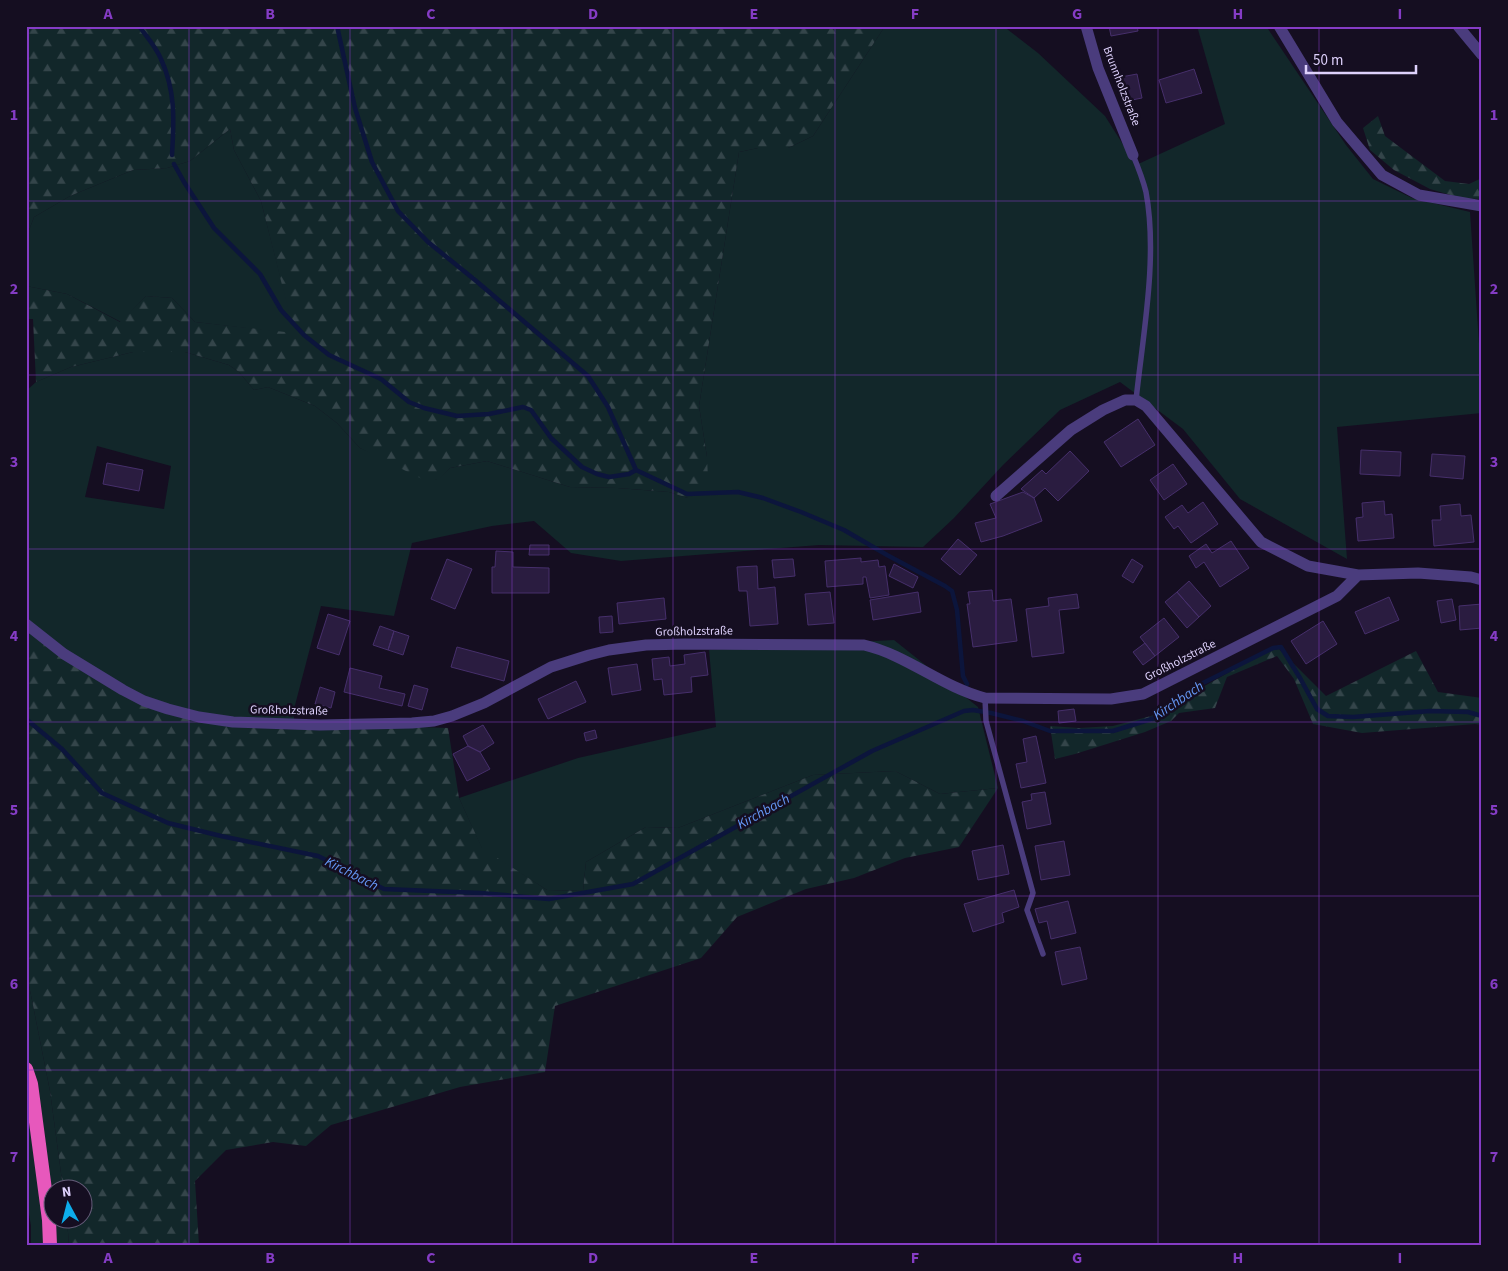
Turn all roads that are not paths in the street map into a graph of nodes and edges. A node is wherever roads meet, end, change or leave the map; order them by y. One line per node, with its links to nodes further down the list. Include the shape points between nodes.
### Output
1 (1086, 26): 5 (street, Brunnholzstraße, via 1098,68)
2 (1279, 26): 6 (street, via 1337,122 1382,175 1419,195)
3 (1458, 26): 4 (street)
4 (1482, 55)
5 (1134, 156): 7 (lane, via 1146,192 1151,241)
6 (1482, 206)
7 (1136, 400): 8 (street, via 1125,400 1103,410 1071,430); 9 (street, via 1146,406 1261,542 1308,566)
8 (996, 496)
9 (1358, 575): 10 (street, via 1418,573); 12 (street, Großholzstraße, via 1337,596 1142,694 1111,699)
10 (1482, 580)
11 (26, 624): 12 (street, Großholzstraße, via 64,654 144,701 199,718 233,722 351,725 434,720 452,716 570,661 608,650 646,645 864,645 881,649 943,682)
12 (985, 698): 13 (lane, via 986,721 1033,893 1027,910)
13 (1043, 954)
14 (26, 1069): 15 (highway, via 48,1211)
15 (50, 1245)

